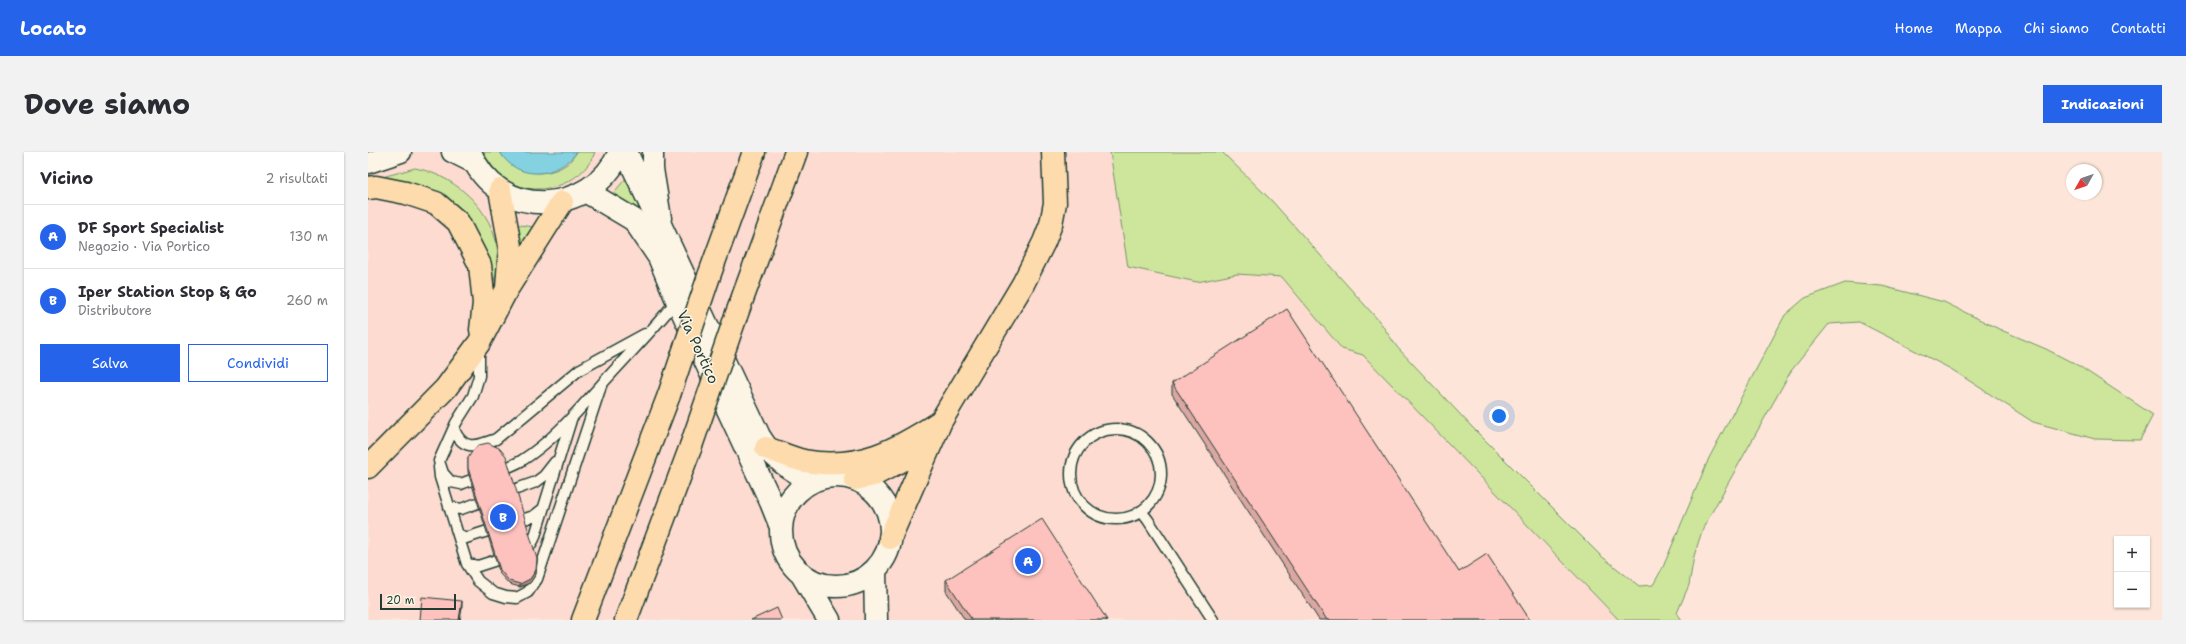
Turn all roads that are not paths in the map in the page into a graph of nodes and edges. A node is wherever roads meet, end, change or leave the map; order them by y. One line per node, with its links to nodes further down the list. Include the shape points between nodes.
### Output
1 (401, 152): 10 (street)
2 (452, 152): 9 (street)
3 (620, 152): 13 (main road, via 602,180)
4 (626, 152): 15 (main road, Via Portico)
5 (652, 152): 15 (street, Via Portico)
6 (754, 152): 39 (highway, bridge, via 669,396)
7 (796, 152): 40 (highway, bridge)
8 (1053, 152): 22 (highway, via 1055,203 1044,242 1026,278)
9 (472, 158): 12 (main road, via 486,178)
10 (368, 163)
11 (368, 188): 19 (highway, via 376,187 406,193 436,203 458,222 480,265 484,303)
12 (500, 190): 14 (main road, via 520,199 540,203); 16 (highway, via 510,246)
13 (587, 192): 14 (main road); 17 (main road, Via Portico, via 634,220 659,256)
14 (562, 202): 16 (highway)
15 (662, 226): 24 (main road, Via Portico)
16 (507, 289): 19 (highway)
17 (676, 300): 18 (lane); 33 (main road, Via Portico)
18 (654, 329): 20 (lane); 23 (lane, via 579,370 496,439 481,445 469,446 461,442)
19 (479, 343): 23 (lane, via 479,376 473,396); 27 (highway, via 446,388)
20 (602, 383): 21 (lane); 36 (lane, via 537,579 528,592 517,598 492,593 478,581)
21 (570, 420): 25 (lane); 26 (lane, via 543,446 519,462 461,484 451,482 443,473)
22 (942, 421): 24 (highway, via 885,454 850,463 803,461); 28 (highway, via 917,452 907,459 874,475); 35 (highway)
23 (454, 429): 26 (lane)
24 (766, 448): 29 (main road, Via Portico, via 780,463)
25 (560, 455): 30 (lane, via 536,482 461,509); 31 (lane)
26 (439, 461): 30 (lane, via 440,477)
27 (368, 467)
28 (855, 479): 29 (main road, Via Portico, via 840,476); 35 (main road, Via Portico, via 868,486 883,503 889,517)
29 (812, 481): 33 (main road, Via Portico, via 789,502)
30 (449, 507): 34 (lane)
31 (543, 509): 34 (lane, via 534,516 466,538); 36 (lane, via 534,539 528,548 478,566)
32 (1141, 511): 32 (lane, via 1151,501 1158,488 1161,474 1158,459 1151,446 1140,436 1127,430 1112,429 1098,432 1086,440 1076,452 1071,465 1071,480 1076,495 1085,507 1097,515 1112,519 1127,518); 43 (lane)
33 (781, 527): 38 (main road, Via Portico, via 782,542 788,557)
34 (458, 534): 36 (lane)
35 (890, 538): 37 (main road, Via Portico, via 887,551)
36 (467, 564)
37 (874, 570): 38 (main road, Via Portico, via 856,582 835,586 815,582); 42 (main road)
38 (800, 572): 41 (main road, Via Portico)
39 (583, 616)
40 (626, 620)
41 (829, 620)
42 (876, 620)
43 (1213, 620)

